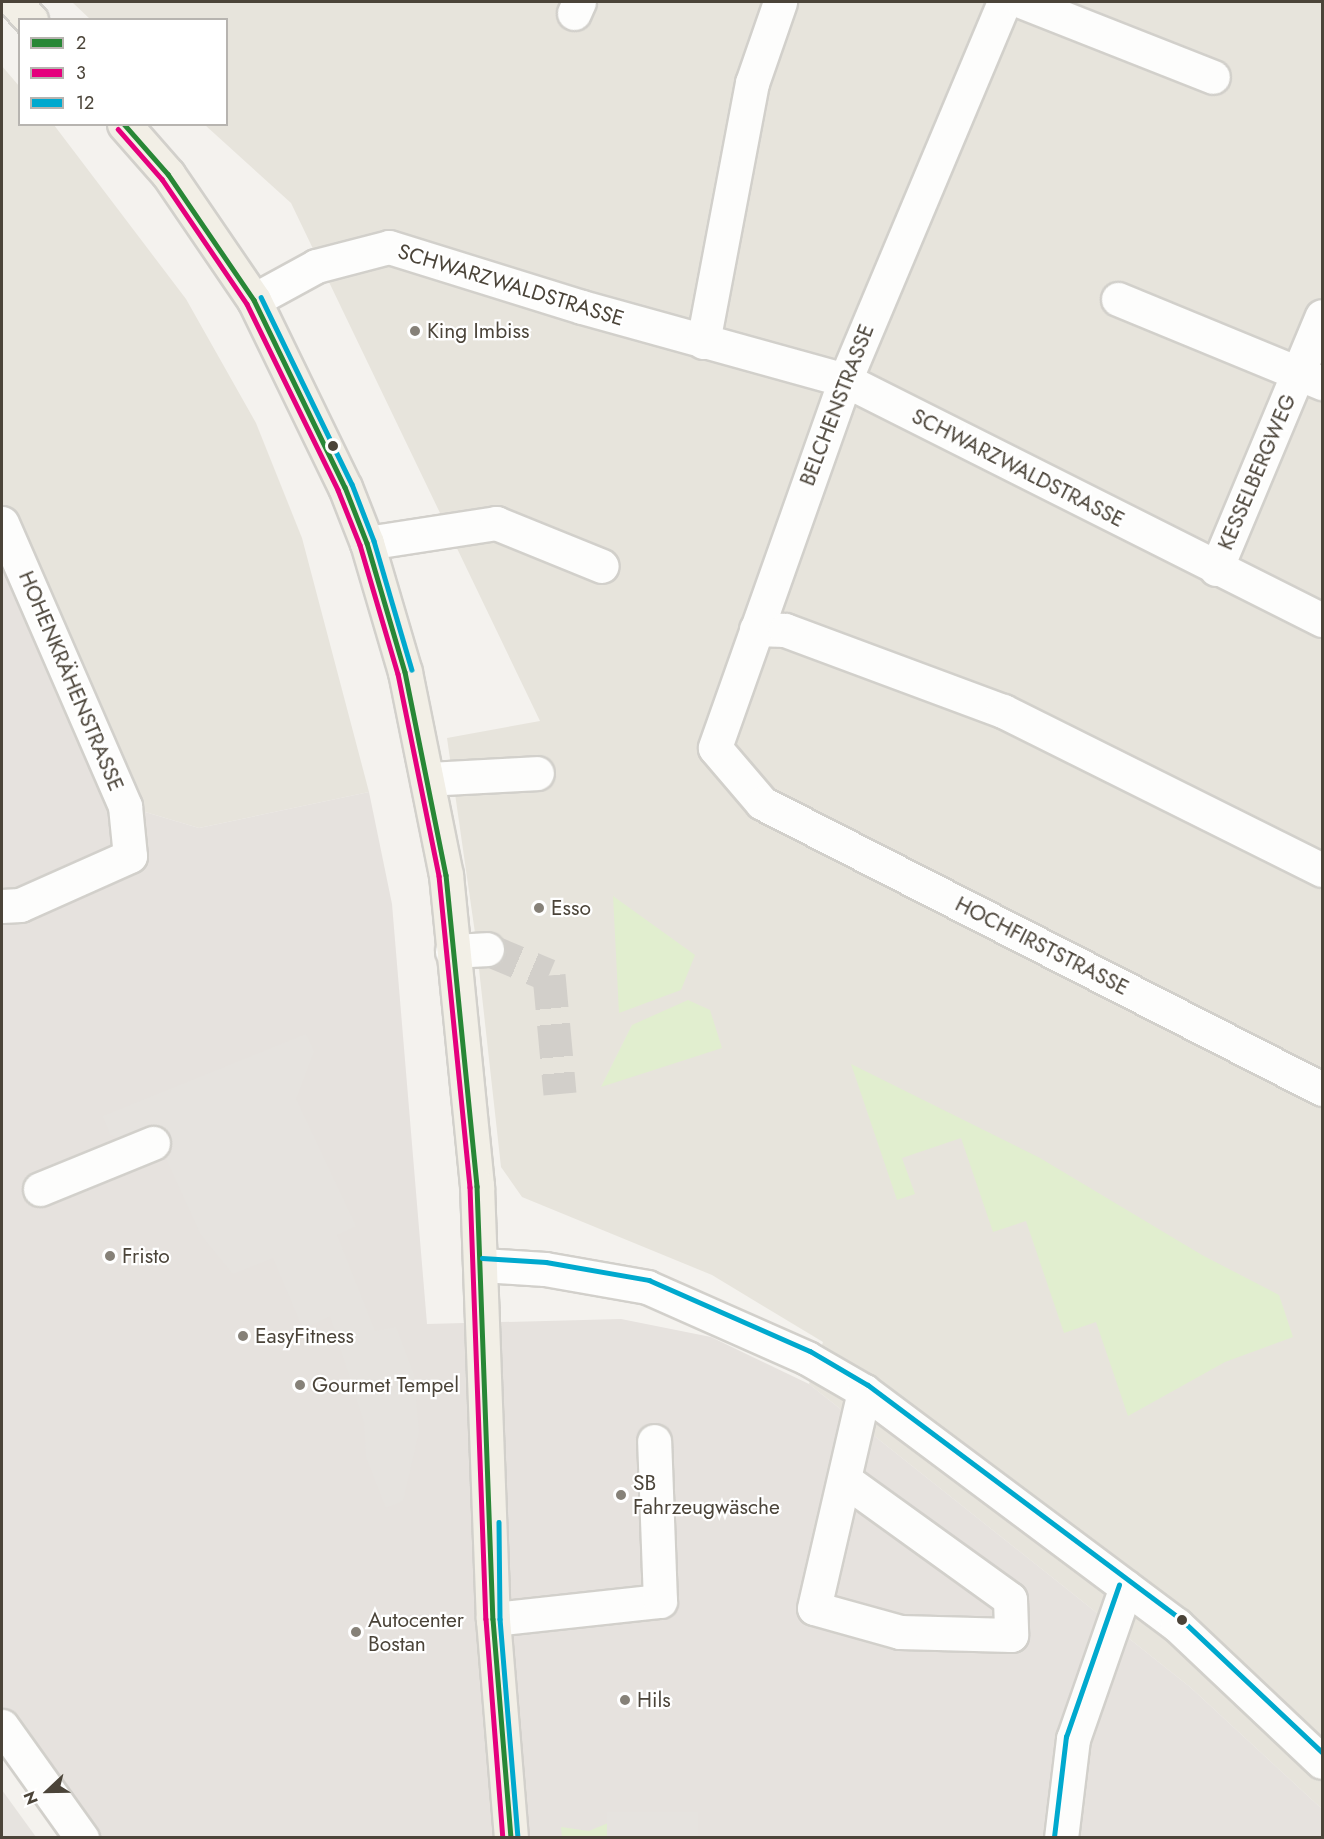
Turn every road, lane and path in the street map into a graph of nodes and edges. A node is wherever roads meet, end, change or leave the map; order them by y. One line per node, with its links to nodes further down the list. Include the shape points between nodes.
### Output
1 (15, 2): 5 (main road)
2 (780, 2): 11 (street, via 752,83)
3 (1004, 2): 13 (street, BELCHENSTRASSE)
4 (1023, 2): 6 (street)
5 (29, 18)
6 (1213, 77)
7 (126, 126): 9 (main road, via 168,174)
8 (1118, 299): 12 (street)
9 (254, 300): 11 (street, SCHWARZWALDSTRASSE, via 316,266 389,247); 15 (main road, via 345,487)
10 (1323, 316): 12 (street, KESSELBERGWEG)
11 (703, 342): 13 (street, SCHWARZWALDSTRASSE)
12 (1311, 379): 17 (street, KESSELBERGWEG)
13 (844, 380): 17 (street, SCHWARZWALDSTRASSE); 19 (street, BELCHENSTRASSE)
14 (2, 524): 24 (street, HOHENKRÄHENSTRASSE, via 125,806 130,856 20,905)
15 (367, 543): 16 (street, via 496,523); 21 (main road, via 405,672)
16 (602, 566)
17 (1216, 569): 18 (street, SCHWARZWALDSTRASSE)
18 (1323, 620)
19 (756, 629): 22 (street, BELCHENSTRASSE, via 715,748); 23 (street, via 786,630 1004,711)
20 (537, 773): 21 (street)
21 (428, 780): 26 (main road, via 446,875)
22 (762, 803): 27 (street, HOCHFIRSTSTRASSE)
23 (1323, 870)
24 (2, 906)
25 (487, 949): 26 (street)
26 (452, 951): 30 (main road, via 479,1109)
27 (1323, 1089)
28 (153, 1143): 29 (street)
29 (40, 1189)
30 (482, 1265): 31 (street, via 544,1269 647,1287 807,1358); 35 (main road, via 482,1389)
31 (864, 1391): 33 (street); 34 (street)
32 (654, 1441): 35 (street, via 660,1601)
33 (845, 1480): 33 (street, via 814,1608 900,1632 1011,1635 1010,1599)
34 (1126, 1587): 37 (street, via 1178,1625); 40 (street, via 1073,1739)
35 (493, 1619): 39 (main road)
36 (2, 1726): 38 (street)
37 (1323, 1762)
38 (82, 1838)
39 (511, 1838)
40 (1060, 1838)

